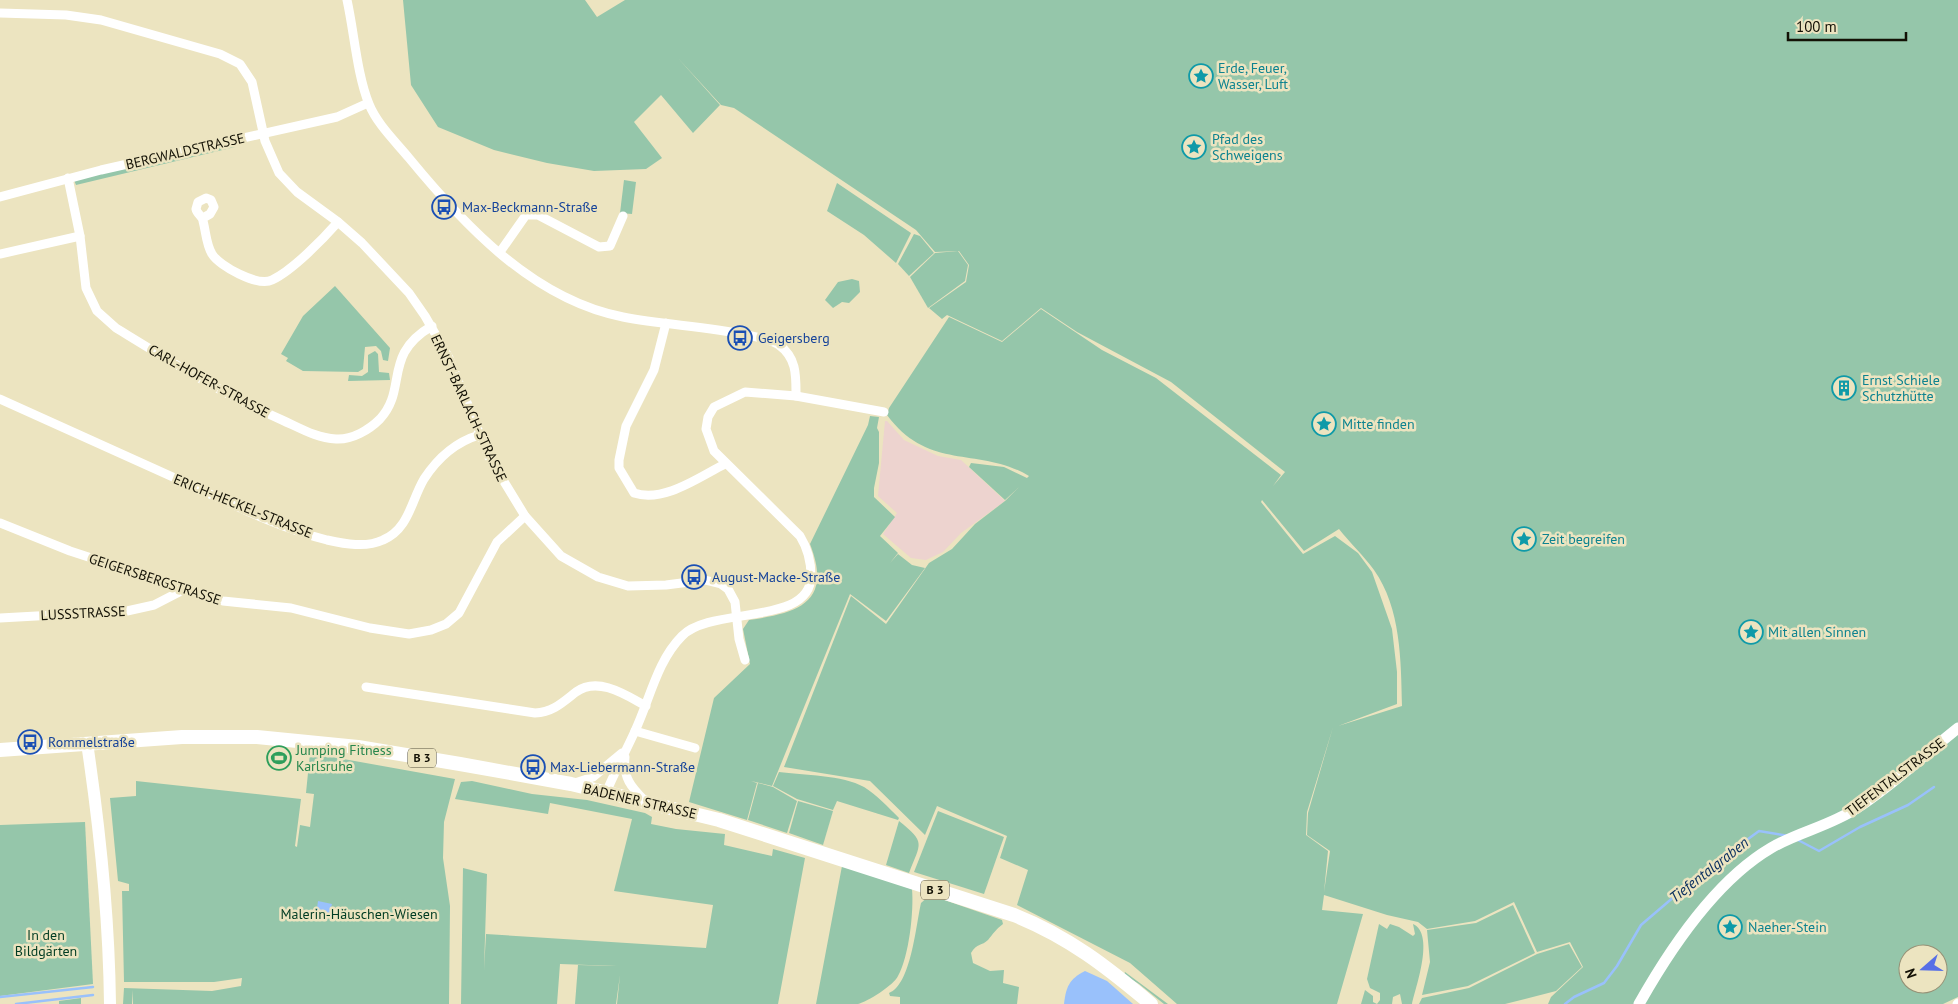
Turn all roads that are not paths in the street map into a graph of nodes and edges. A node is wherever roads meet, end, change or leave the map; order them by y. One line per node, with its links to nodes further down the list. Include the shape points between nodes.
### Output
1 (347, 0): 3 (street)
2 (0, 13): 4 (street, ERNST-BARLACH-STRASSE, via 92,18 234,60 250,76)
3 (368, 103): 4 (street, BERGWALDSTRASSE, via 337,117); 11 (street, via 376,118 426,179)
4 (263, 132): 5 (street, BERGWALDSTRASSE); 9 (street, ERNST-BARLACH-STRASSE, via 273,164 284,180)
5 (68, 178): 6 (street, BERGWALDSTRASSE); 10 (street, CARL-HOFER-STRASSE)
6 (0, 197)
7 (623, 216): 11 (street, via 610,246 599,247 538,215 526,215)
8 (203, 218): 9 (street, via 208,245 214,257 242,275 261,282 272,280 284,271 325,238)
9 (338, 222): 14 (street, ERNST-BARLACH-STRASSE, via 409,293)
10 (80, 236): 12 (street); 14 (street, CARL-HOFER-STRASSE, via 84,276 91,302 116,328 217,388 313,434 346,438 368,429 380,419 390,403 406,348)
11 (500, 252): 13 (street, via 532,277 571,300 598,311)
12 (0, 254)
13 (666, 323): 15 (street, via 740,334 777,344 788,353 794,364); 19 (street, via 654,370 626,426 619,468 634,493 653,496)
14 (432, 326): 18 (street, ERNST-BARLACH-STRASSE, via 460,382)
15 (796, 396): 17 (street); 19 (street, via 746,392 714,407 706,429 714,451)
16 (0, 399): 18 (street, ERICH-HECKEL-STRASSE, via 270,520 327,540 349,544 374,543 395,534 437,462 468,438)
17 (884, 412)
18 (479, 435): 20 (street, ERNST-BARLACH-STRASSE, via 498,475)
19 (725, 464): 25 (street, via 800,536 811,564 811,580 798,600 772,612)
20 (524, 516): 23 (street, GEIGERSBERGSTRASSE, via 497,542 459,612 446,624 431,630 409,634 388,632 291,608 223,601); 25 (street, ERNST-BARLACH-STRASSE, via 562,556 588,572 628,586 713,580 733,595)
21 (0, 523): 22 (street, GEIGERSBERGSTRASSE)
22 (160, 581): 23 (street, GEIGERSBERGSTRASSE); 24 (street)
23 (186, 589): 24 (street, LUSSSTRASSE)
24 (163, 599): 26 (street, LUSSSTRASSE, via 154,605 126,611)
25 (736, 616): 27 (street); 29 (street, via 705,622 682,635 660,669)
26 (0, 618)
27 (745, 660)
28 (366, 687): 29 (street, via 535,712 555,709 578,690 593,686 612,689)
29 (646, 706): 31 (street)
30 (1958, 728): 41 (street, TIEFENTALSTRASSE, via 1856,809 1788,840 1754,860 1711,902 1670,954)
31 (635, 731): 33 (street); 34 (street)
32 (87, 743): 35 (main road, BADENER STRASSE / B 3); 36 (main road, BADENER STRASSE / B 3, via 257,737 358,747); 39 (main road, via 106,889)
33 (695, 748)
34 (626, 749): 36 (street, via 597,774); 37 (street); 38 (street, via 625,776 628,784)
35 (0, 750)
36 (571, 784): 37 (main road, BADENER STRASSE / B 3)
37 (606, 792): 38 (main road, BADENER STRASSE / B 3)
38 (646, 802): 40 (main road, BADENER STRASSE / B 3, via 817,850 1041,926 1111,969)
39 (110, 1004)
40 (1151, 1004)
41 (1639, 1004)

